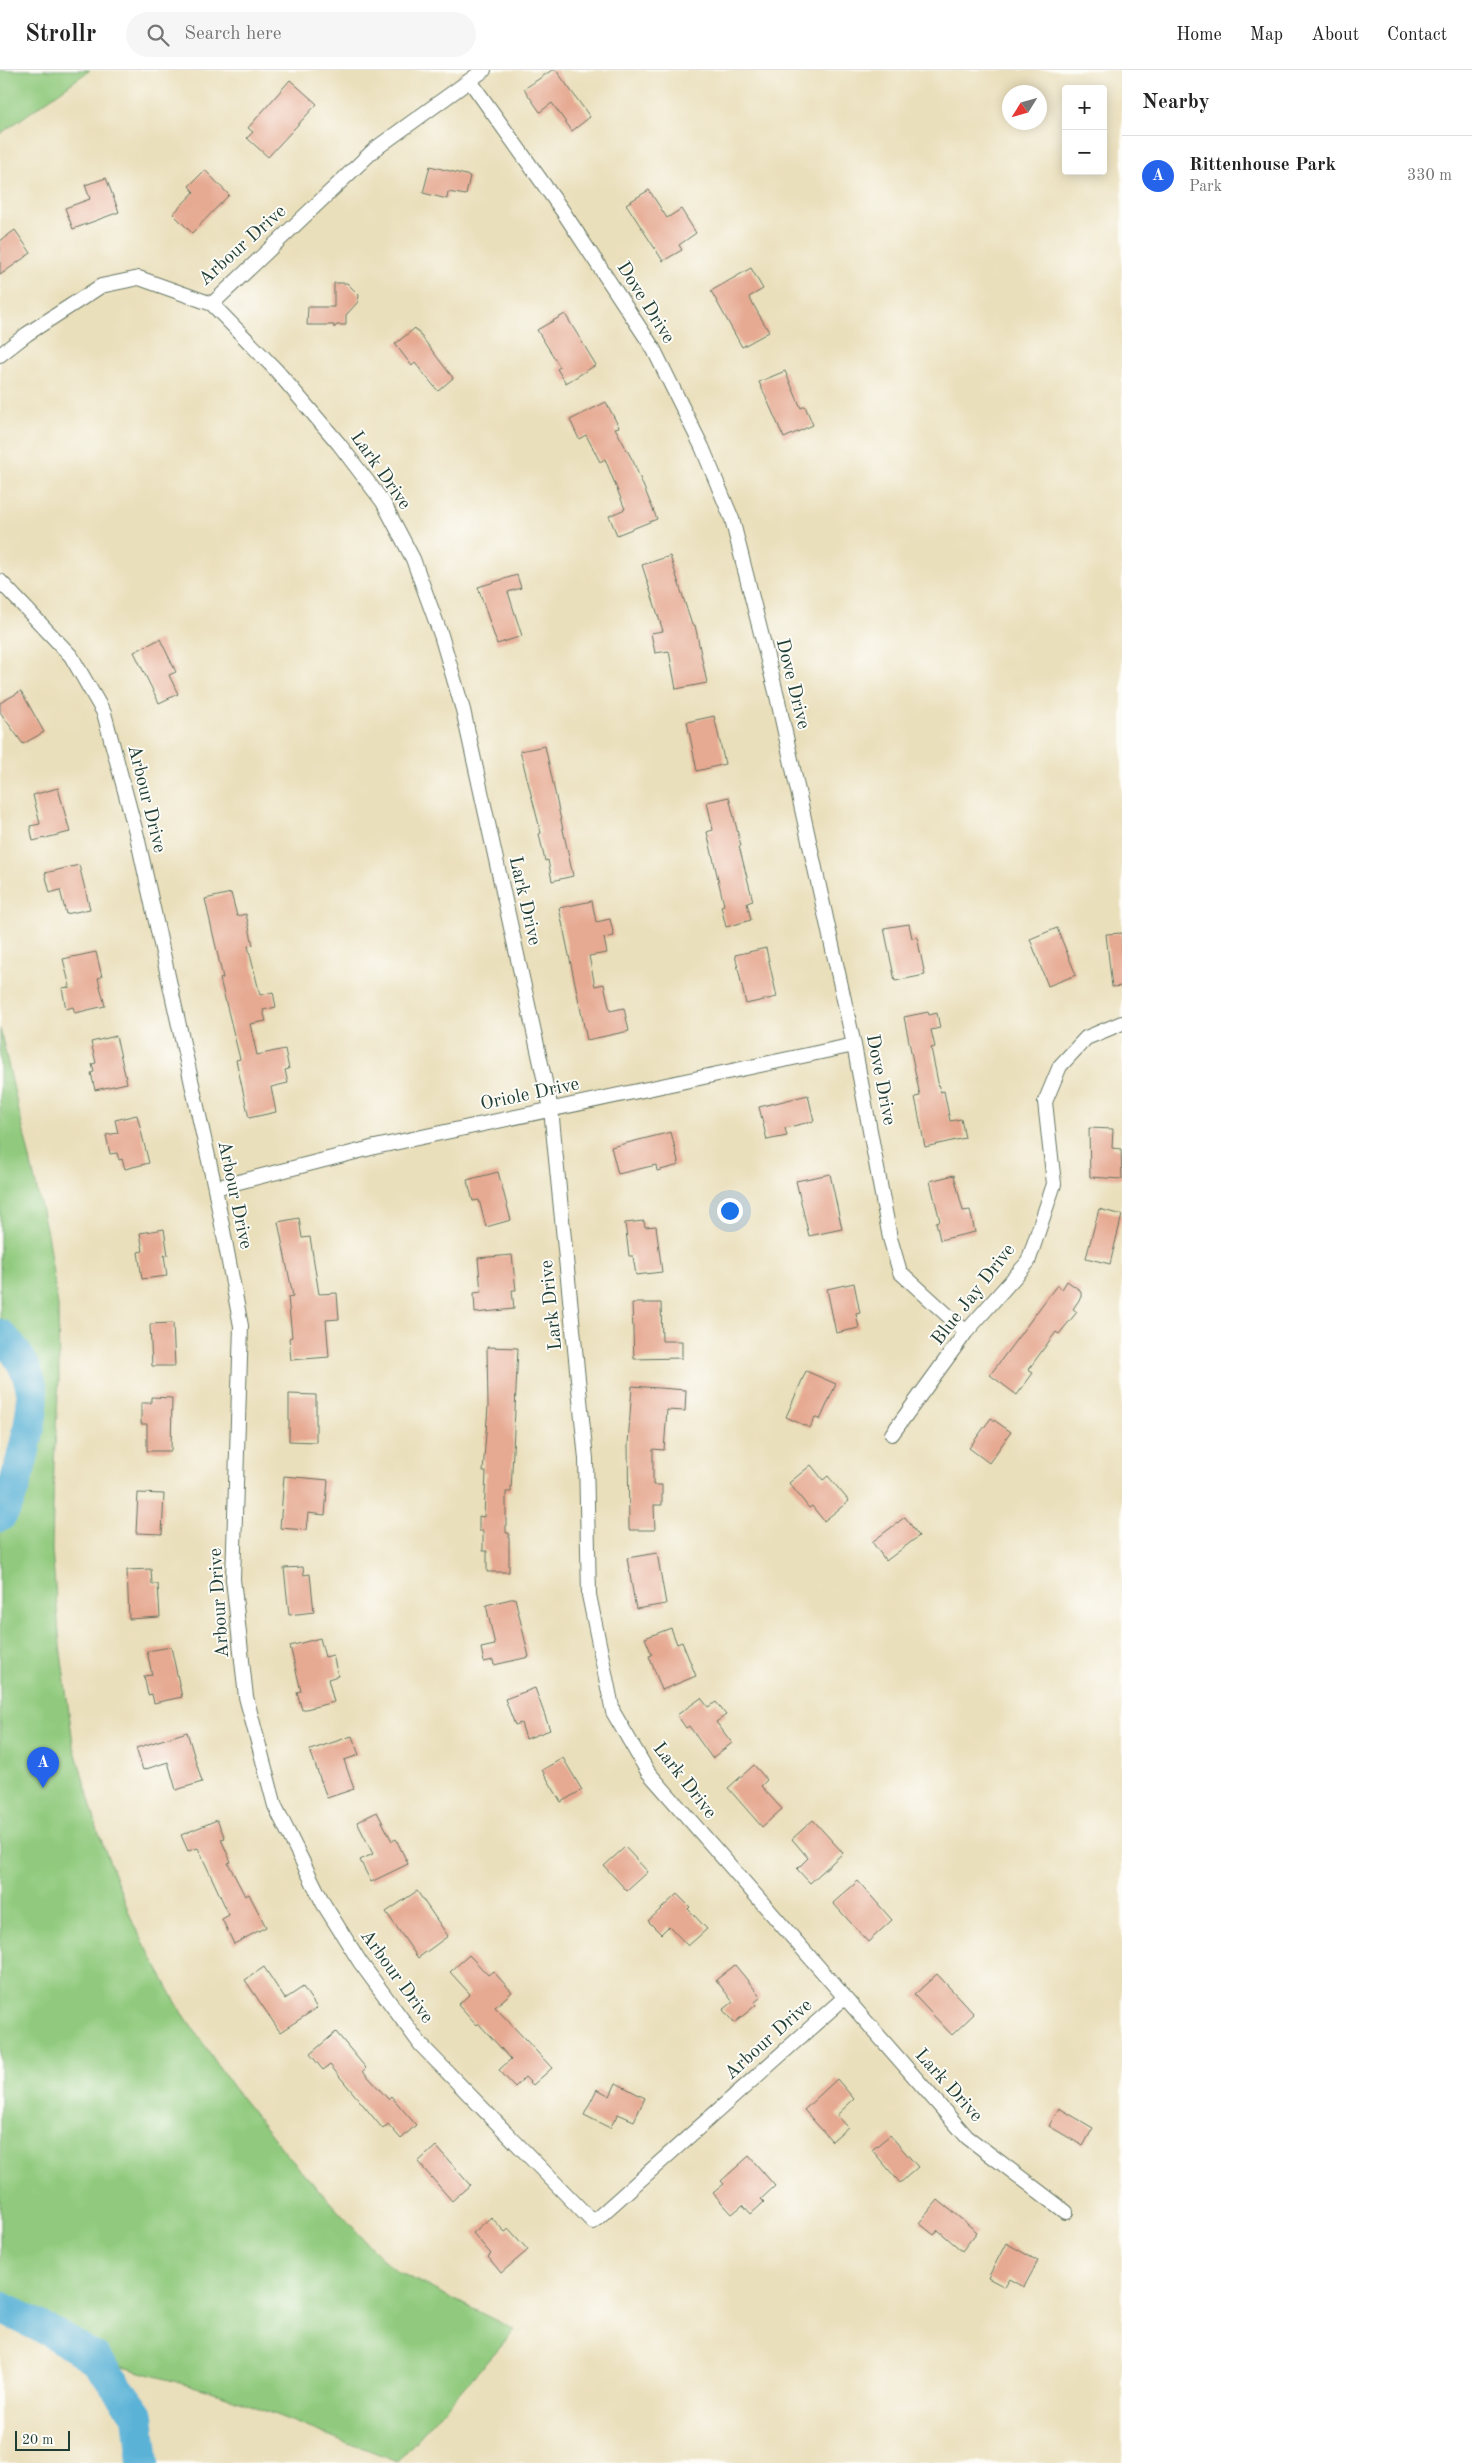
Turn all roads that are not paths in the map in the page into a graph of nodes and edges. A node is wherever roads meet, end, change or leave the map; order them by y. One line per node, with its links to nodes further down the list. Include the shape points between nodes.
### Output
1 (484, 70): 2 (street, Arbour Drive)
2 (470, 81): 3 (street, Arbour Drive, via 375,149); 7 (street, Dove Drive, via 562,210 652,348 702,447 732,519 777,696)
3 (212, 304): 4 (street, Arbour Drive, via 139,278 101,286); 8 (street, Lark Drive, via 276,370 339,444 383,502 413,559 441,635 463,710)
4 (0, 355)
5 (0, 581): 9 (street, Arbour Drive, via 71,656 104,713 137,836)
6 (1122, 1023): 10 (street, Blue Jay Drive, via 1086,1038 1060,1066 1045,1102 1054,1184 1028,1262)
7 (854, 1045): 8 (street, Oriole Drive); 10 (street, Dove Drive, via 890,1238 900,1272)
8 (551, 1109): 9 (street, Oriole Drive, via 375,1146); 12 (street, Lark Drive, via 586,1459 589,1595 613,1712 648,1772)
9 (215, 1188): 12 (street, Arbour Drive, via 241,1326 234,1579 246,1697 275,1806 323,1903 360,1962 422,2045 593,2222)
10 (966, 1332): 11 (street, Blue Jay Drive)
11 (892, 1434)
12 (844, 1998): 13 (street, Lark Drive, via 967,2137)
13 (1066, 2212)

